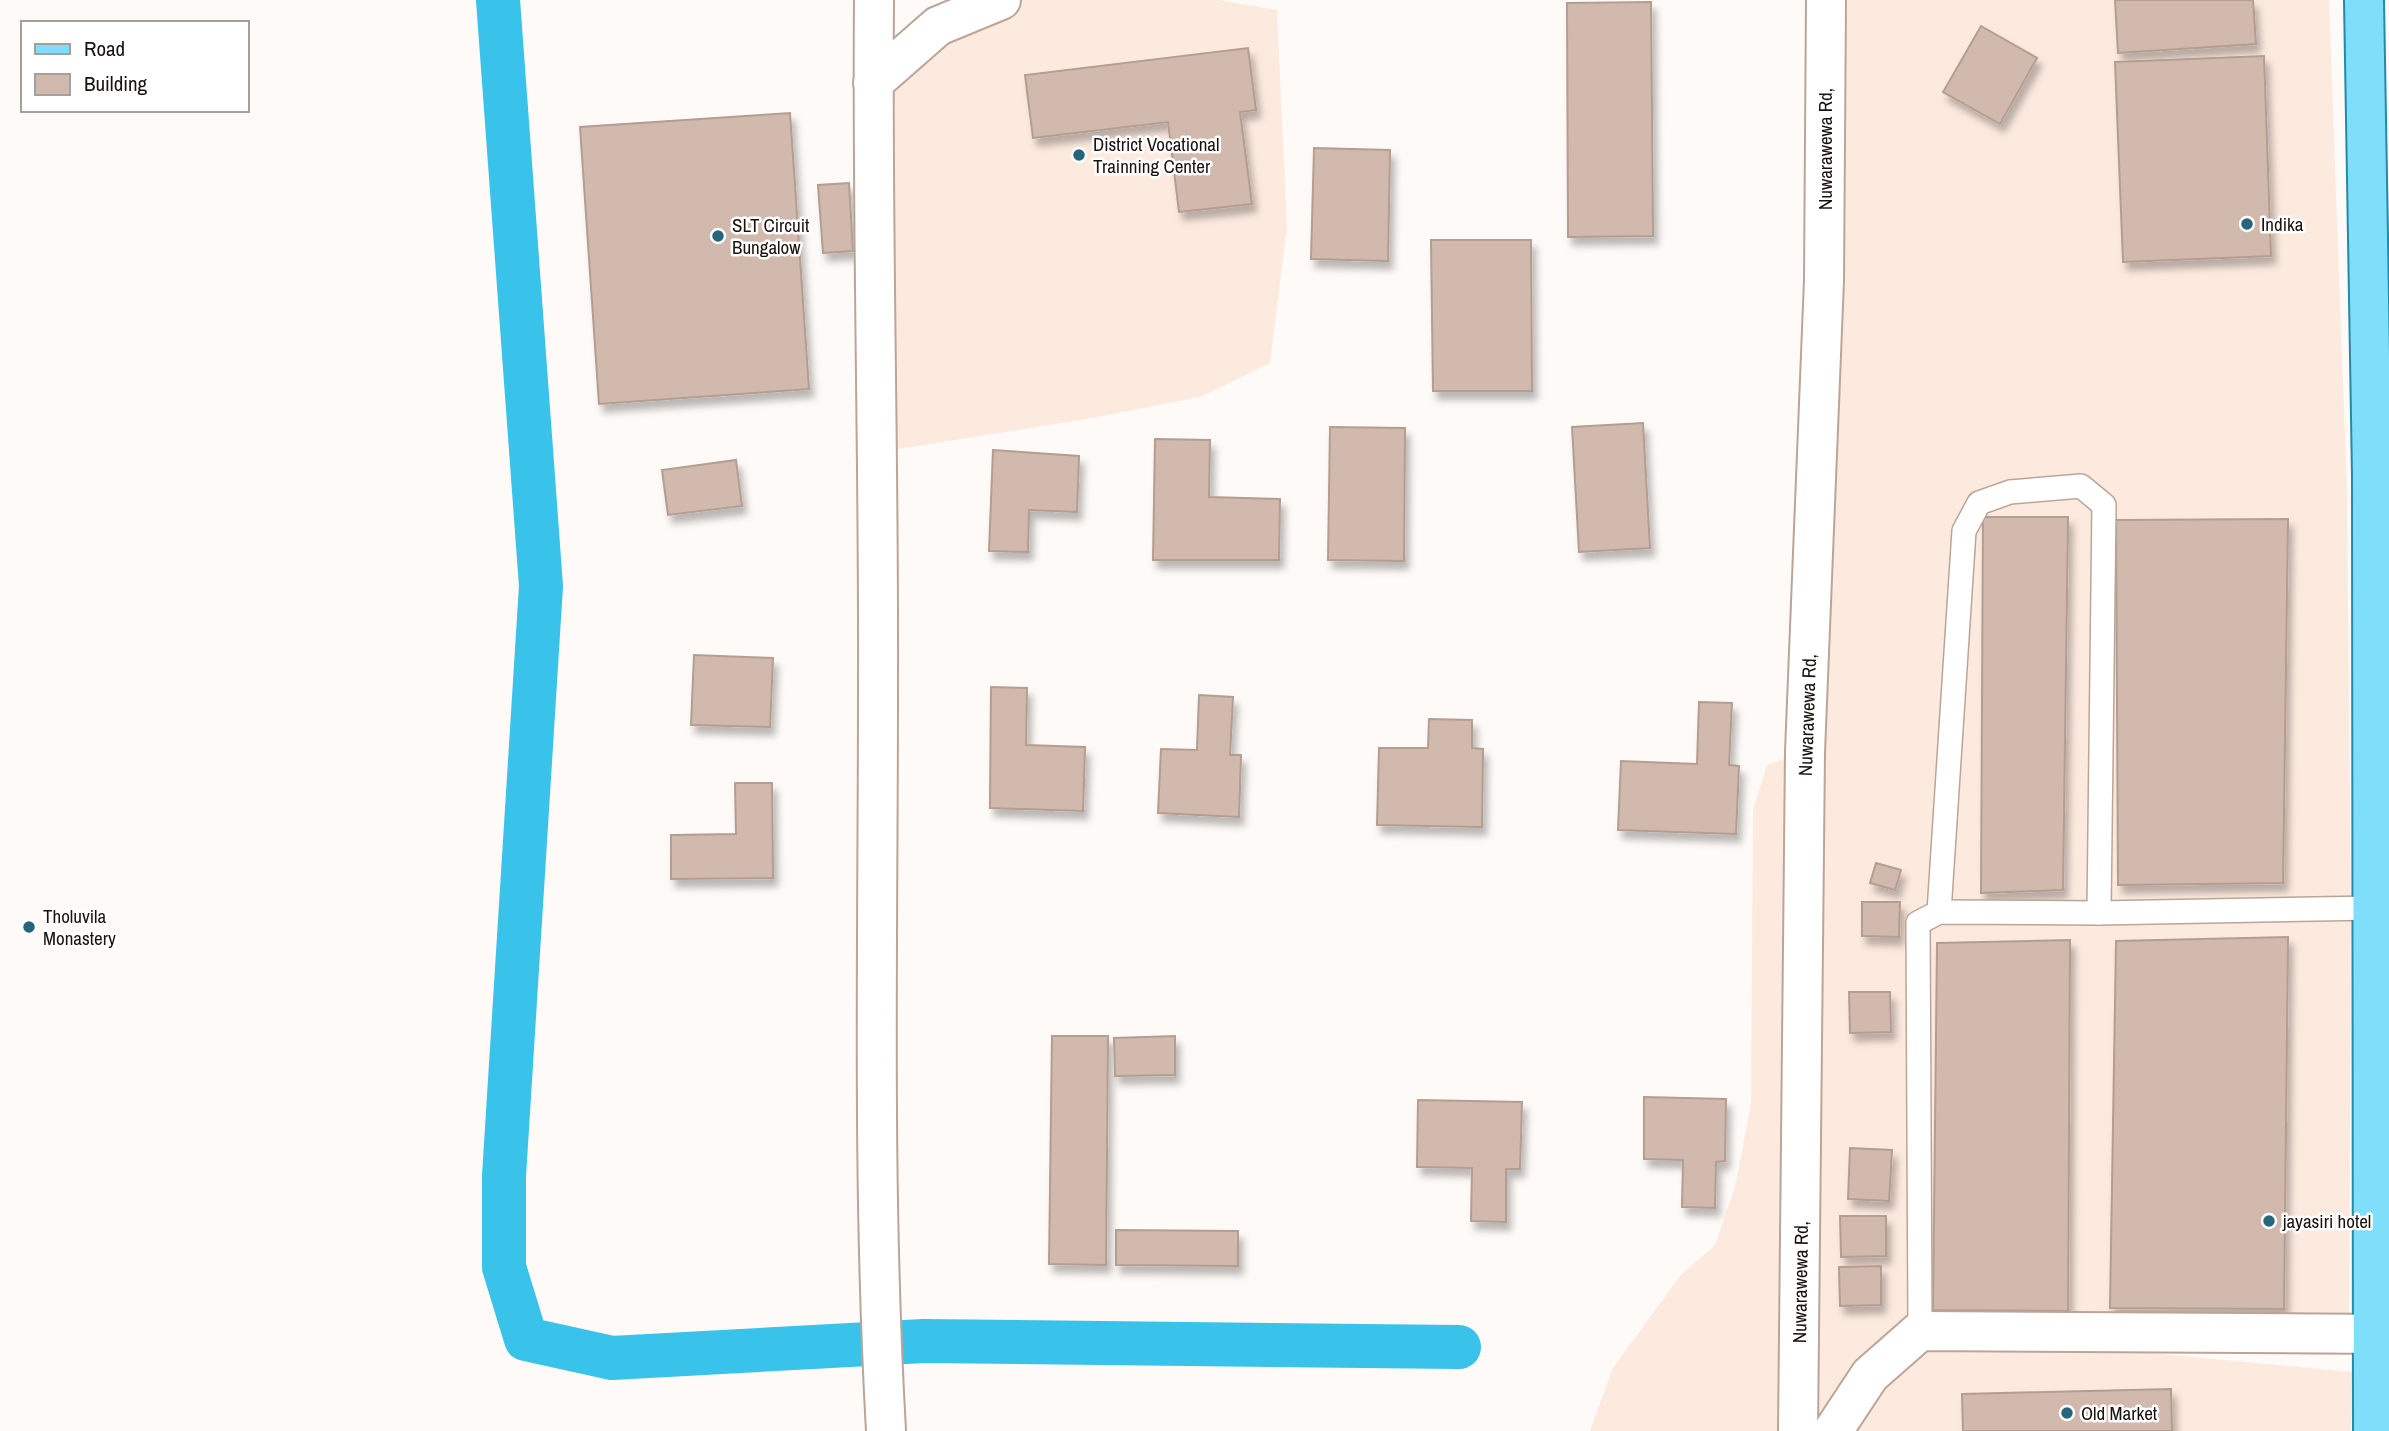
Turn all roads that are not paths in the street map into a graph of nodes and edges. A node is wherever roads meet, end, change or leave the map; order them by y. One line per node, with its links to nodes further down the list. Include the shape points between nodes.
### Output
1 (874, 0): 5 (street)
2 (1002, 0): 5 (street, via 938,26)
3 (1826, 0): 13 (street, Nuwarawewa Rd,, via 1824,280 1805,752)
4 (2364, 0): 6 (main road)
5 (873, 83): 12 (street)
6 (2380, 476): 7 (main road)
7 (2373, 908): 9 (lane); 11 (main road)
8 (1939, 912): 9 (lane); 9 (lane, via 1964,531 1979,503 2010,492 2081,486 2104,505); 10 (lane, via 1918,923)
9 (2099, 914)
10 (1920, 1331): 11 (street); 14 (street, via 1870,1374)
11 (2380, 1334): 15 (main road)
12 (886, 1431)
13 (1798, 1431)
14 (1833, 1431)
15 (2373, 1431)

